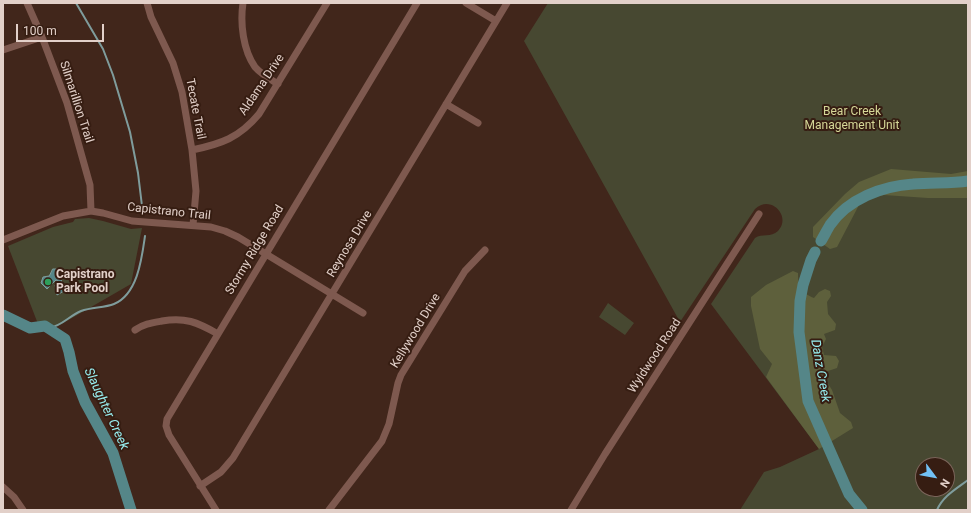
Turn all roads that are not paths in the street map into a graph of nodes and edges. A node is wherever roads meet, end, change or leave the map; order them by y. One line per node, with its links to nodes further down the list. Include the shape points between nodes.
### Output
1 (27, 3): 9 (street, Silmarillion Trail)
2 (147, 3): 14 (street, Tecate Trail, via 173,63 182,92)
3 (243, 3): 11 (street, via 243,26 248,53 260,72)
4 (327, 3): 11 (street, Aldama Drive)
5 (417, 3): 20 (street, Stormy Ridge Road)
6 (466, 3): 8 (street)
7 (507, 3): 8 (street, Reynosa Drive)
8 (496, 21): 12 (street, Reynosa Drive)
9 (42, 37): 10 (street); 15 (street, Silmarillion Trail, via 67,103 87,172)
10 (3, 50)
11 (278, 84): 14 (street, Aldama Drive, via 259,114 239,134 217,145)
12 (446, 104): 13 (street); 21 (street, Reynosa Drive)
13 (478, 123)
14 (192, 150): 17 (street, Tecate Trail, via 196,190)
15 (91, 212): 17 (street, Capistrano Trail, via 132,221); 18 (street, Capistrano Trail, via 63,216)
16 (759, 214): 30 (street, Wyldwood Road)
17 (193, 225): 20 (street, Capistrano Trail, via 225,231)
18 (3, 240)
19 (485, 250): 29 (street, Kellywood Drive, via 465,271 401,375 389,424 382,441)
20 (265, 254): 21 (street, Capistrano Trail); 24 (street, Stormy Ridge Road)
21 (332, 295): 22 (street, Capistrano Trail); 25 (street, Reynosa Drive, via 233,458 220,472)
22 (363, 314)
23 (136, 330): 24 (street, via 145,324 182,319 197,323)
24 (218, 334): 25 (street, Stormy Ridge Road, via 166,423 169,435)
25 (200, 486): 28 (street, Stormy Ridge Road)
26 (3, 488): 27 (street, via 14,497)
27 (20, 509)
28 (216, 510)
29 (329, 510)
30 (571, 510)

